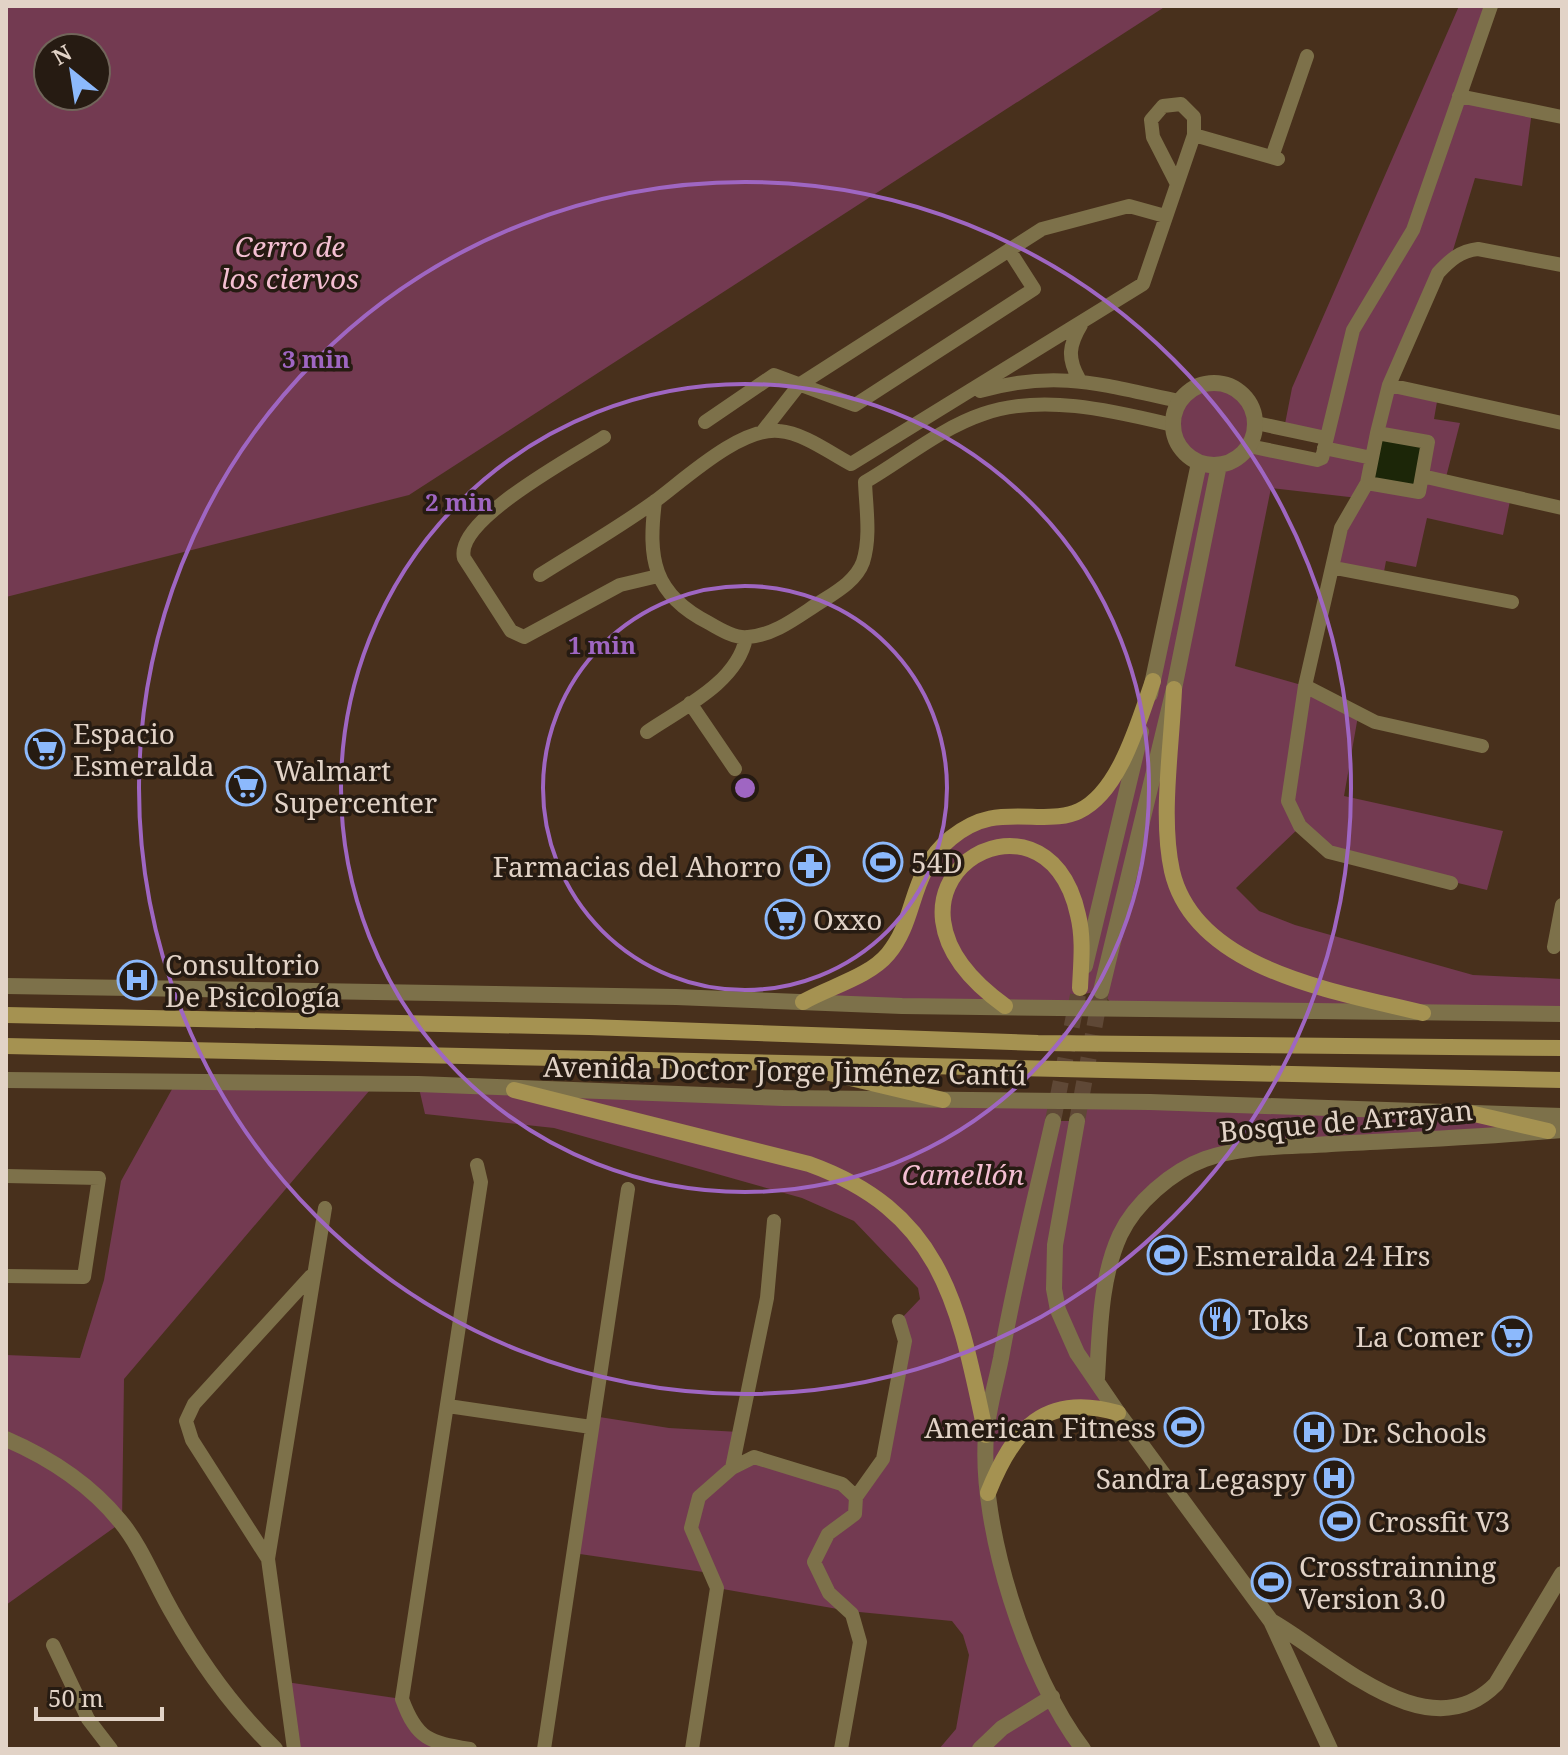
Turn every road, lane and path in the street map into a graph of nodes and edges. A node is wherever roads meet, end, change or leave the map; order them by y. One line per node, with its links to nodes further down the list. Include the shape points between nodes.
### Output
1 (1491, 6): 3 (street)
2 (1307, 56): 5 (street, via 1275,158)
3 (1459, 96): 4 (street); 23 (street, via 1413,230 1353,330)
4 (1562, 117)
5 (1194, 135): 6 (street); 6 (street, via 1194,117 1181,104 1163,106 1151,120 1153,137)
6 (1177, 184): 7 (street)
7 (1165, 216): 8 (street, via 1129,206 1042,229); 10 (street, via 1143,284)
8 (1009, 250): 12 (street); 12 (street, via 1034,289 855,405)
9 (1562, 265): 13 (street, via 1478,249 1450,260 1438,273)
10 (1083, 321): 11 (street, via 1072,340 1069,362); 14 (street)
11 (1084, 380): 14 (street, via 1015,381); 15 (street)
12 (799, 385): 16 (street, via 774,375); 20 (street)
13 (1389, 385): 18 (street); 21 (street)
14 (965, 396): 25 (street)
15 (1179, 401): 17 (street, via 1198,387 1224,384 1246,398); 19 (street)
16 (705, 422)
17 (1256, 423): 23 (street); 24 (street)
18 (1562, 423)
19 (1173, 425): 27 (street, via 1182,451); 29 (street, via 1057,405 1010,406 981,414)
20 (763, 431): 25 (street, via 794,434 851,464); 32 (street, via 714,457)
21 (1377, 433): 26 (street); 30 (street, via 1428,442)
22 (604, 437): 36 (street, via 507,498 465,540 464,558 511,631 524,637 620,585)
23 (1321, 440): 24 (street, via 1319,460); 26 (street)
24 (1249, 446): 28 (street)
25 (870, 453): 29 (street)
26 (1372, 458): 31 (street)
27 (1199, 463): 28 (street); 39 (street)
28 (1219, 465): 41 (street)
29 (882, 472): 38 (street, via 865,482 867,536 856,574 780,629)
30 (1422, 476): 31 (street, via 1419,492); 33 (street)
31 (1367, 483): 34 (street, via 1341,528)
32 (655, 501): 35 (street); 36 (street, via 652,558)
33 (1562, 508)
34 (1335, 568): 37 (street); 40 (street)
35 (540, 575)
36 (658, 576): 38 (street, via 695,616)
37 (1512, 602)
38 (746, 638): 42 (street, via 743,655 730,672)
39 (1153, 681): 51 (street); 52 (main road, via 1124,758 1090,805 1066,816 993,815 953,836 919,878 898,940 883,960)
40 (1305, 686): 44 (street, via 1375,722); 46 (street, via 1288,801 1300,826 1329,852)
41 (1174, 689): 50 (street); 54 (main road, via 1171,861 1193,918 1220,942 1260,965 1321,988)
42 (690, 703): 43 (street); 45 (street)
43 (647, 732)
44 (1482, 746)
45 (735, 769)
46 (1451, 883)
47 (1562, 905): 48 (street)
48 (1554, 947)
49 (6, 986): 52 (street)
50 (1101, 991)
51 (1079, 992): 53 (main road, via 1081,936 1069,888 1039,852 997,846 972,858 951,877 942,903 943,924 964,969)
52 (803, 1002): 53 (street)
53 (1005, 1006): 54 (street)
54 (1423, 1013): 55 (street)
55 (1562, 1014)
56 (6, 1015): 58 (main road, Avenida Doctor Jorge Jiménez Cantú, via 1038,1043)
57 (6, 1046): 59 (main road, Avenida Doctor Jorge Jiménez Cantú)
58 (1562, 1048)
59 (788, 1063): 61 (main road, Avenida Doctor Jorge Jiménez Cantú); 63 (main road)
60 (6, 1080): 62 (street, Avenida Doctor Jorge Jiménez Cantú, via 418,1084)
61 (1562, 1080)
62 (514, 1090): 63 (street, Avenida Doctor Jorge Jiménez Cantú); 81 (main road, via 809,1164 881,1201 918,1238 946,1280)
63 (943, 1100): 64 (street, Avenida Doctor Jorge Jiménez Cantú)
64 (1470, 1113): 65 (street, Avenida Doctor Jorge Jiménez Cantú); 68 (main road)
65 (1562, 1116)
66 (1053, 1121): 81 (street)
67 (1077, 1121): 77 (street, via 1055,1245 1054,1289 1067,1332)
68 (1555, 1130): 77 (street, Bosque de Arrayan, via 1259,1149 1191,1165 1155,1192 1121,1233 1106,1278)
69 (477, 1165): 78 (street, via 481,1182)
70 (6, 1176): 74 (street, via 99,1178 84,1277)
71 (628, 1189): 80 (street)
72 (325, 1208): 75 (street)
73 (774, 1221): 83 (street, via 767,1298)
74 (6, 1276)
75 (312, 1276): 86 (street); 86 (street, via 194,1404 186,1421 192,1440)
76 (899, 1321): 85 (street, via 905,1341 883,1459)
77 (1097, 1378): 79 (street)
78 (448, 1406): 80 (street); 95 (street, via 402,1699 412,1726 433,1743)
79 (1118, 1413): 84 (main road, via 1083,1406 1037,1418 1003,1456); 88 (street)
80 (591, 1427): 96 (street)
81 (986, 1435): 84 (street)
82 (6, 1439): 93 (street, via 44,1455 82,1482 122,1522 174,1617 237,1713)
83 (732, 1468): 85 (street, via 754,1457 842,1484); 97 (street, via 699,1497 691,1528 717,1588)
84 (988, 1493): 90 (street, via 1001,1565)
85 (856, 1497): 98 (street, via 855,1514 828,1534 814,1562 829,1593 852,1614 860,1642)
86 (268, 1559): 94 (street)
87 (1562, 1574): 88 (street, via 1496,1684 1454,1710 1388,1696)
88 (1271, 1621): 100 (street)
89 (53, 1645): 92 (street, via 88,1719)
90 (1052, 1697): 91 (street); 99 (street, via 1002,1728)
91 (1077, 1747)
92 (111, 1749)
93 (275, 1749)
94 (294, 1749)
95 (470, 1749)
96 (544, 1749)
97 (692, 1749)
98 (841, 1749)
99 (980, 1749)
100 (1330, 1749)

